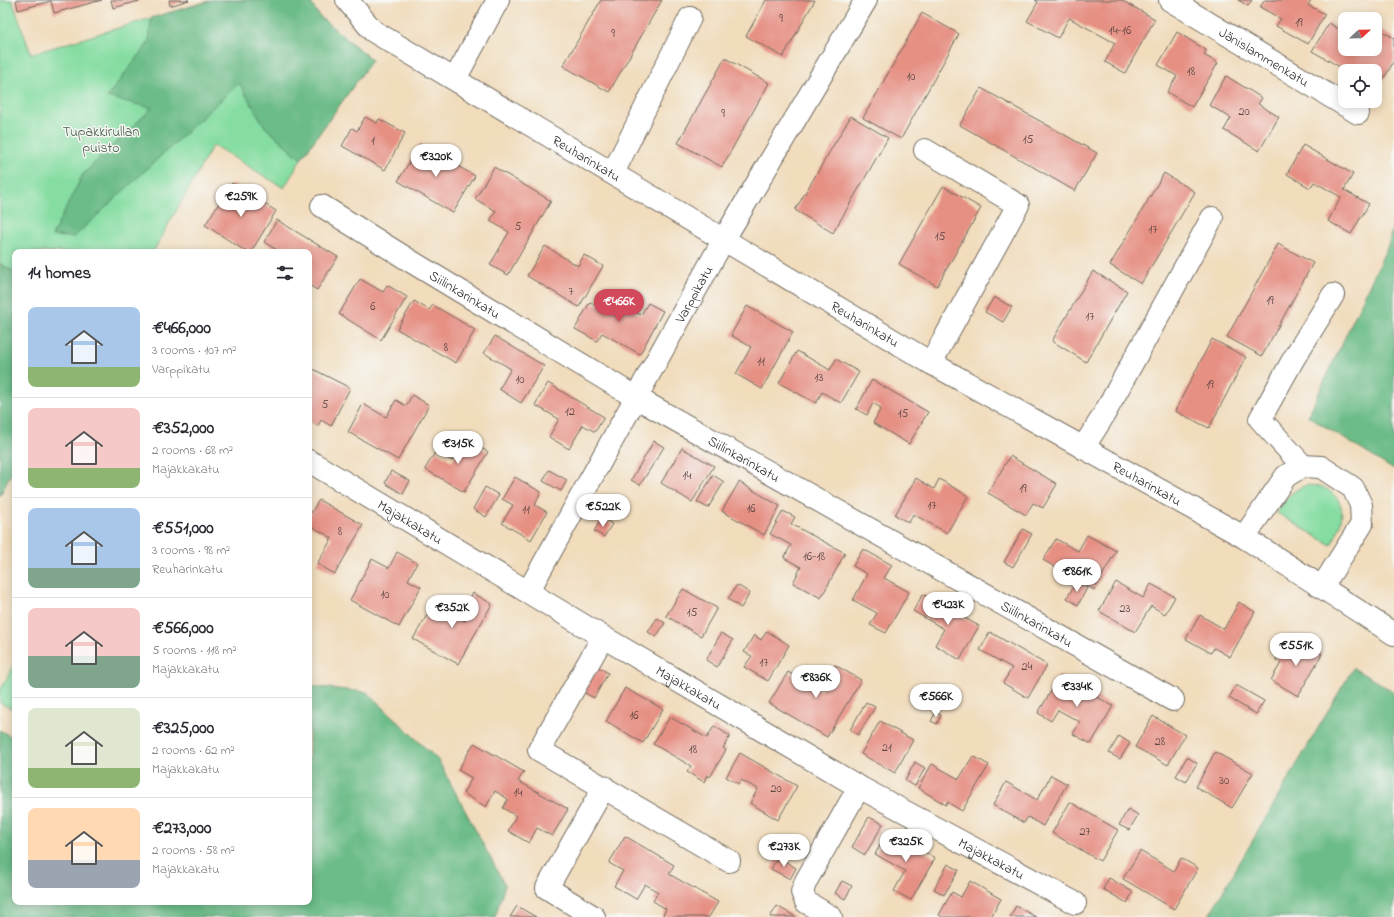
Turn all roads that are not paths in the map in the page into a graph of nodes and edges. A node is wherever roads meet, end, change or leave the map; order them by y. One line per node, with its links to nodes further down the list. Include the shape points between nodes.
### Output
1 (347, 0): 6 (street, Reuharinkatu, via 373,31)
2 (498, 0): 6 (street)
3 (866, 0): 12 (street, Varppikatu)
4 (1170, 0): 7 (street, Jänislammenkatu)
5 (690, 18): 9 (street)
6 (455, 79): 9 (street, Reuharinkatu)
7 (1358, 113)
8 (925, 150): 14 (street, via 1018,205)
9 (613, 173): 12 (street, Reuharinkatu)
10 (322, 206): 15 (street, Siilinkarinkatu)
11 (1212, 218): 16 (street)
12 (724, 239): 14 (street, Reuharinkatu); 15 (street, Varppikatu)
13 (1333, 295): 18 (street, via 1260,419)
14 (931, 363): 16 (street, Reuharinkatu)
15 (635, 397): 21 (street, Varppikatu); 24 (street, Siilinkarinkatu)
16 (1084, 448): 19 (street, Reuharinkatu)
17 (312, 463): 21 (street, Majakkakatu)
18 (1303, 466): 19 (street, via 1286,476); 20 (street, via 1321,467 1354,488 1361,505 1362,524)
19 (1244, 537): 20 (street, Reuharinkatu)
20 (1322, 587): 22 (street, Reuharinkatu)
21 (528, 592): 23 (street, Majakkakatu)
22 (1394, 634)
23 (603, 637): 25 (street, via 538,750); 26 (street, Majakkakatu)
24 (1173, 700)
25 (604, 787): 27 (street); 29 (street, via 547,888)
26 (859, 787): 28 (street, Majakkakatu); 30 (street, via 802,892 806,902)
27 (729, 861)
28 (1075, 903)
29 (594, 917)
30 (831, 917)

